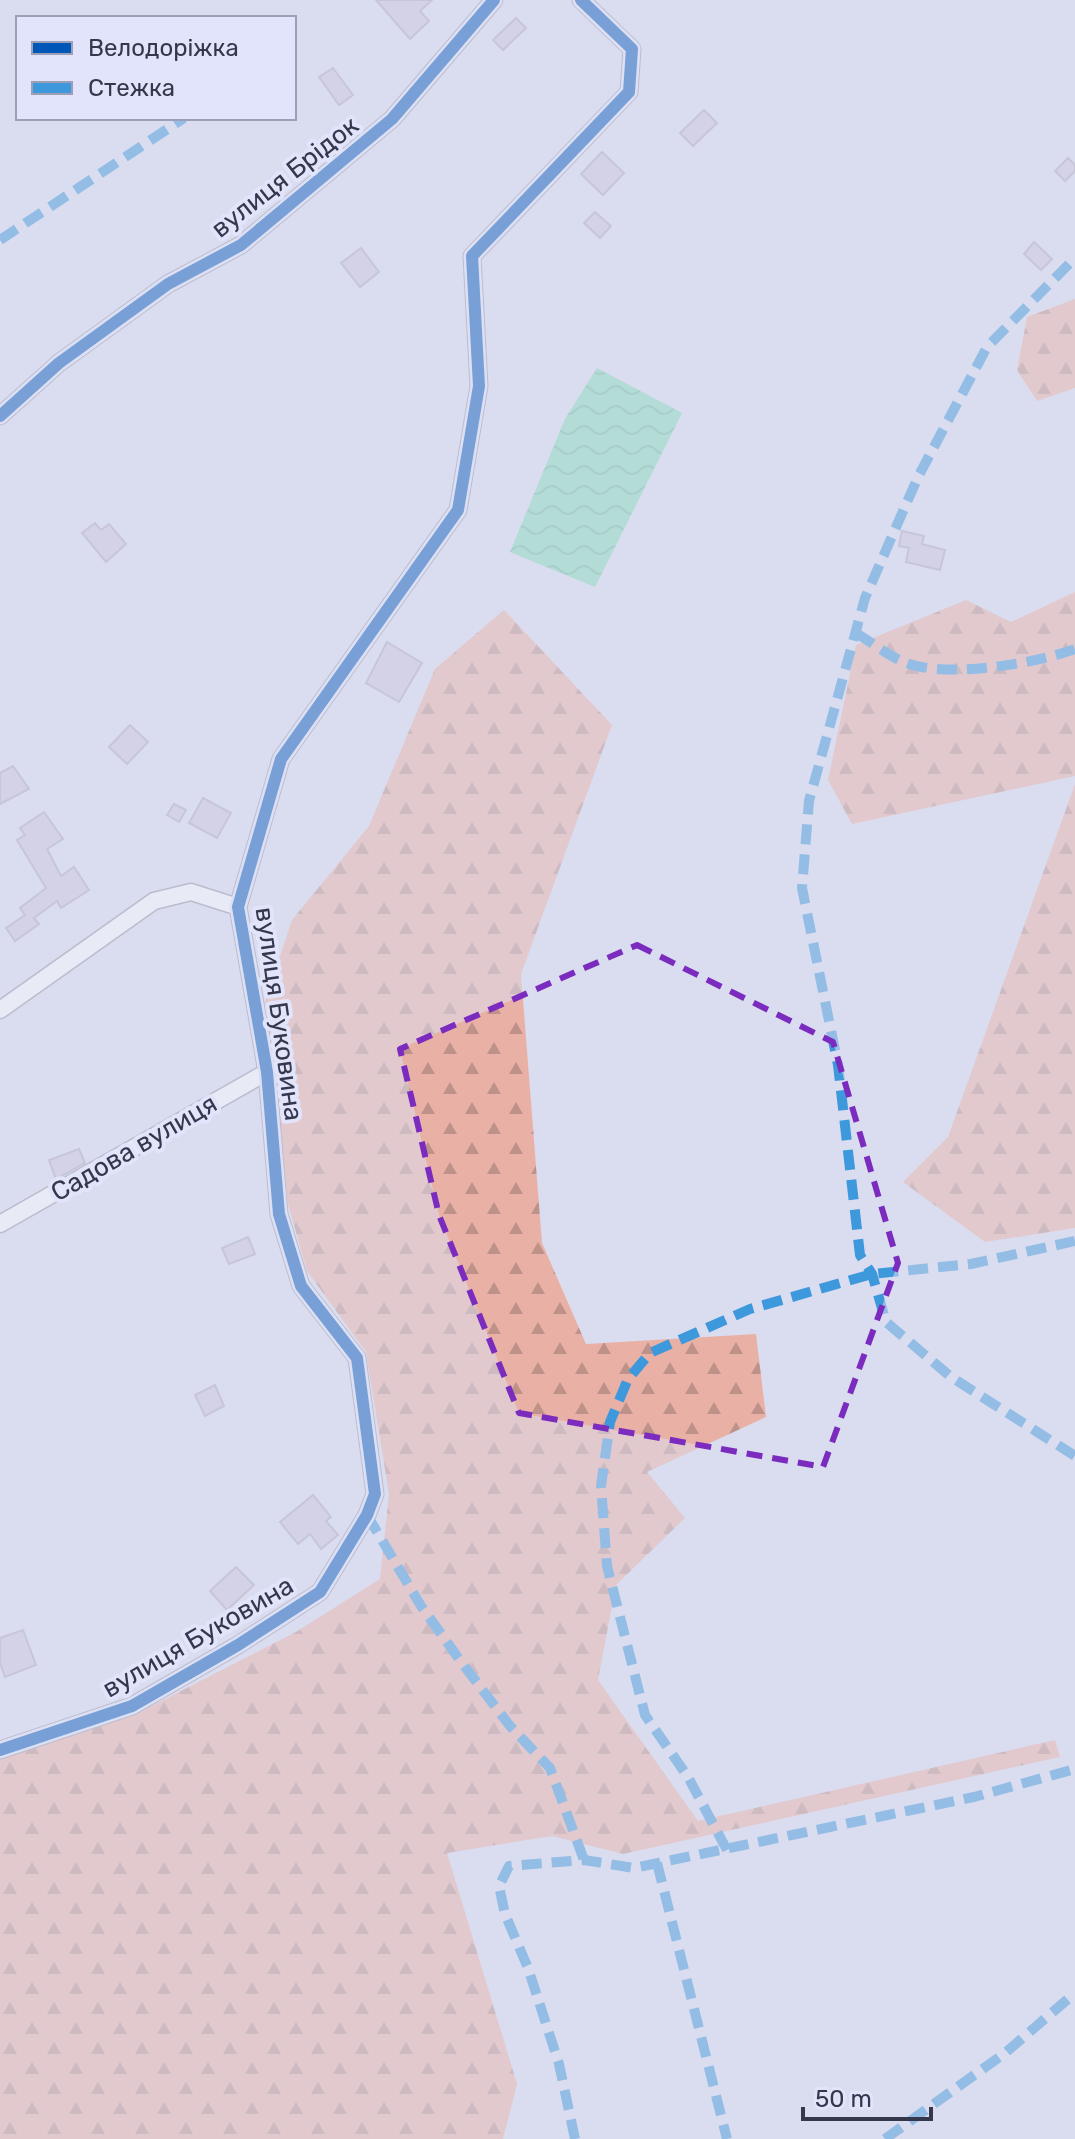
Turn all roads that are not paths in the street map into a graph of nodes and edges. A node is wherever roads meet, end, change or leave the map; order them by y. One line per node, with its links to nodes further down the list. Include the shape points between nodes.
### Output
1 (494, 0): 3 (street, вулиця Брідок, via 392,119 241,245 168,284 59,363)
2 (581, 0): 4 (street, вулиця Буковина, via 632,49 629,92 472,256 479,386 458,510 281,759)
3 (0, 416)
4 (238, 907): 5 (street, via 191,892 154,901); 6 (street, вулиця Буковина)
5 (0, 1010)
6 (267, 1072): 7 (street, Садова вулиця); 8 (street, вулиця Буковина, via 279,1214 301,1286 357,1358 375,1494 367,1515 320,1592 238,1645 132,1706)
7 (0, 1224)
8 (0, 1750)

